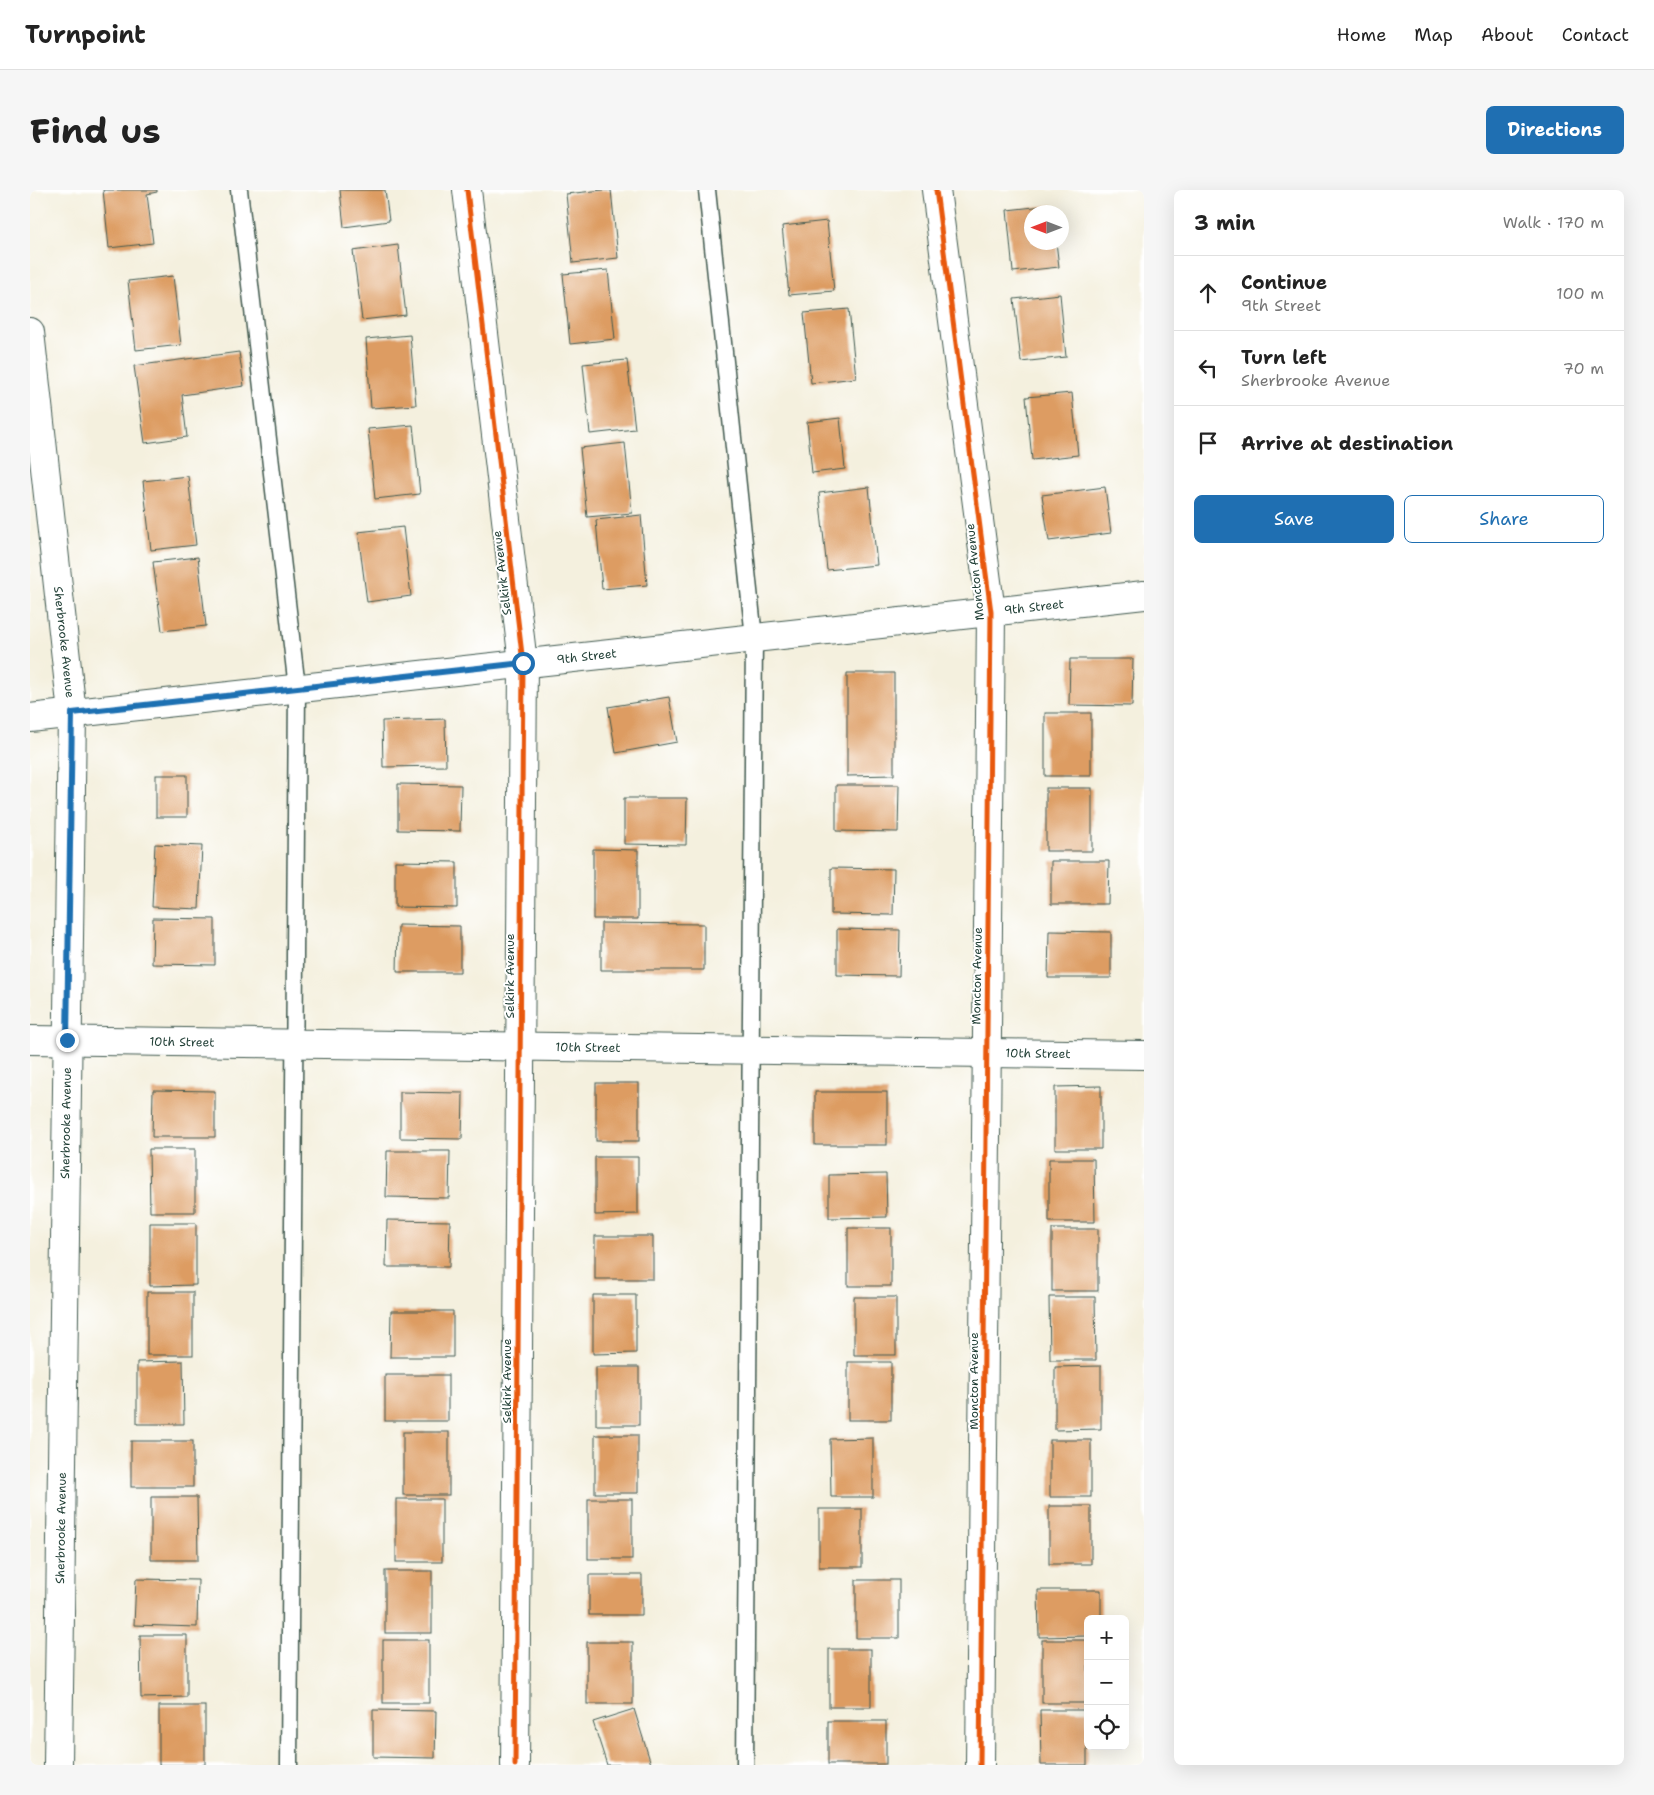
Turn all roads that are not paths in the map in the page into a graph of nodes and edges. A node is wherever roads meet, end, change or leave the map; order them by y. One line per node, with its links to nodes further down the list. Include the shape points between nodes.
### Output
1 (239, 190): 10 (lane)
2 (467, 190): 9 (street, Selkirk Avenue)
3 (706, 190): 8 (lane)
4 (936, 190): 7 (street, Moncton Avenue)
5 (30, 332): 11 (street, Sherbrooke Avenue)
6 (1144, 595): 7 (street, 9th Street)
7 (991, 612): 8 (street, 9th Street); 18 (street, Moncton Avenue)
8 (754, 638): 9 (street, 9th Street); 17 (lane)
9 (523, 663): 10 (street, 9th Street); 16 (street, Selkirk Avenue)
10 (297, 688): 11 (street, 9th Street); 15 (lane)
11 (72, 713): 12 (street, 9th Street); 14 (street, Sherbrooke Avenue)
12 (30, 718)
13 (30, 1040): 14 (street, 10th Street)
14 (67, 1040): 15 (street, 10th Street); 20 (street, Sherbrooke Avenue)
15 (295, 1044): 16 (street, 10th Street); 21 (lane)
16 (520, 1047): 17 (street, 10th Street); 22 (street, Selkirk Avenue)
17 (751, 1050): 18 (street, 10th Street); 23 (lane)
18 (986, 1053): 19 (street, 10th Street); 24 (street, Moncton Avenue)
19 (1144, 1055)
20 (58, 1765)
21 (289, 1765)
22 (515, 1765)
23 (745, 1765)
24 (980, 1765)

